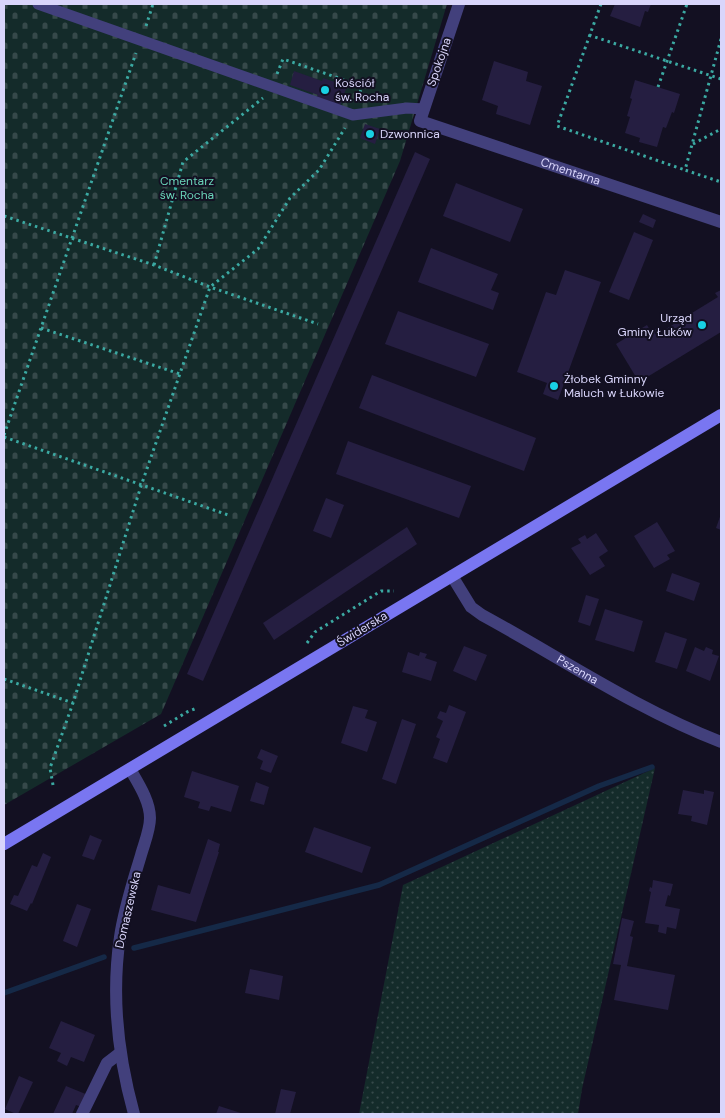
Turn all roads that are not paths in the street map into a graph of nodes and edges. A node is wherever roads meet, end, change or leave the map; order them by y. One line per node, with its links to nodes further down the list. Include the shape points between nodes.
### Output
1 (38, 4): 3 (lane, via 353,115 407,108)
2 (458, 4): 3 (street, Spokojna)
3 (422, 115): 4 (street, Cmentarna)
4 (721, 222)
5 (721, 415): 6 (main road, Świderska)
6 (452, 576): 7 (street, Pszenna, via 471,607 482,615 653,712); 8 (main road, Świderska)
7 (721, 742)
8 (130, 769): 9 (main road, Świderska); 10 (street, Domaszewska, via 142,790 150,818 120,935 116,980)
9 (4, 844)
10 (120, 1053): 11 (street, via 107,1063); 12 (street, Domaszewska)
11 (82, 1114)
12 (134, 1114)

